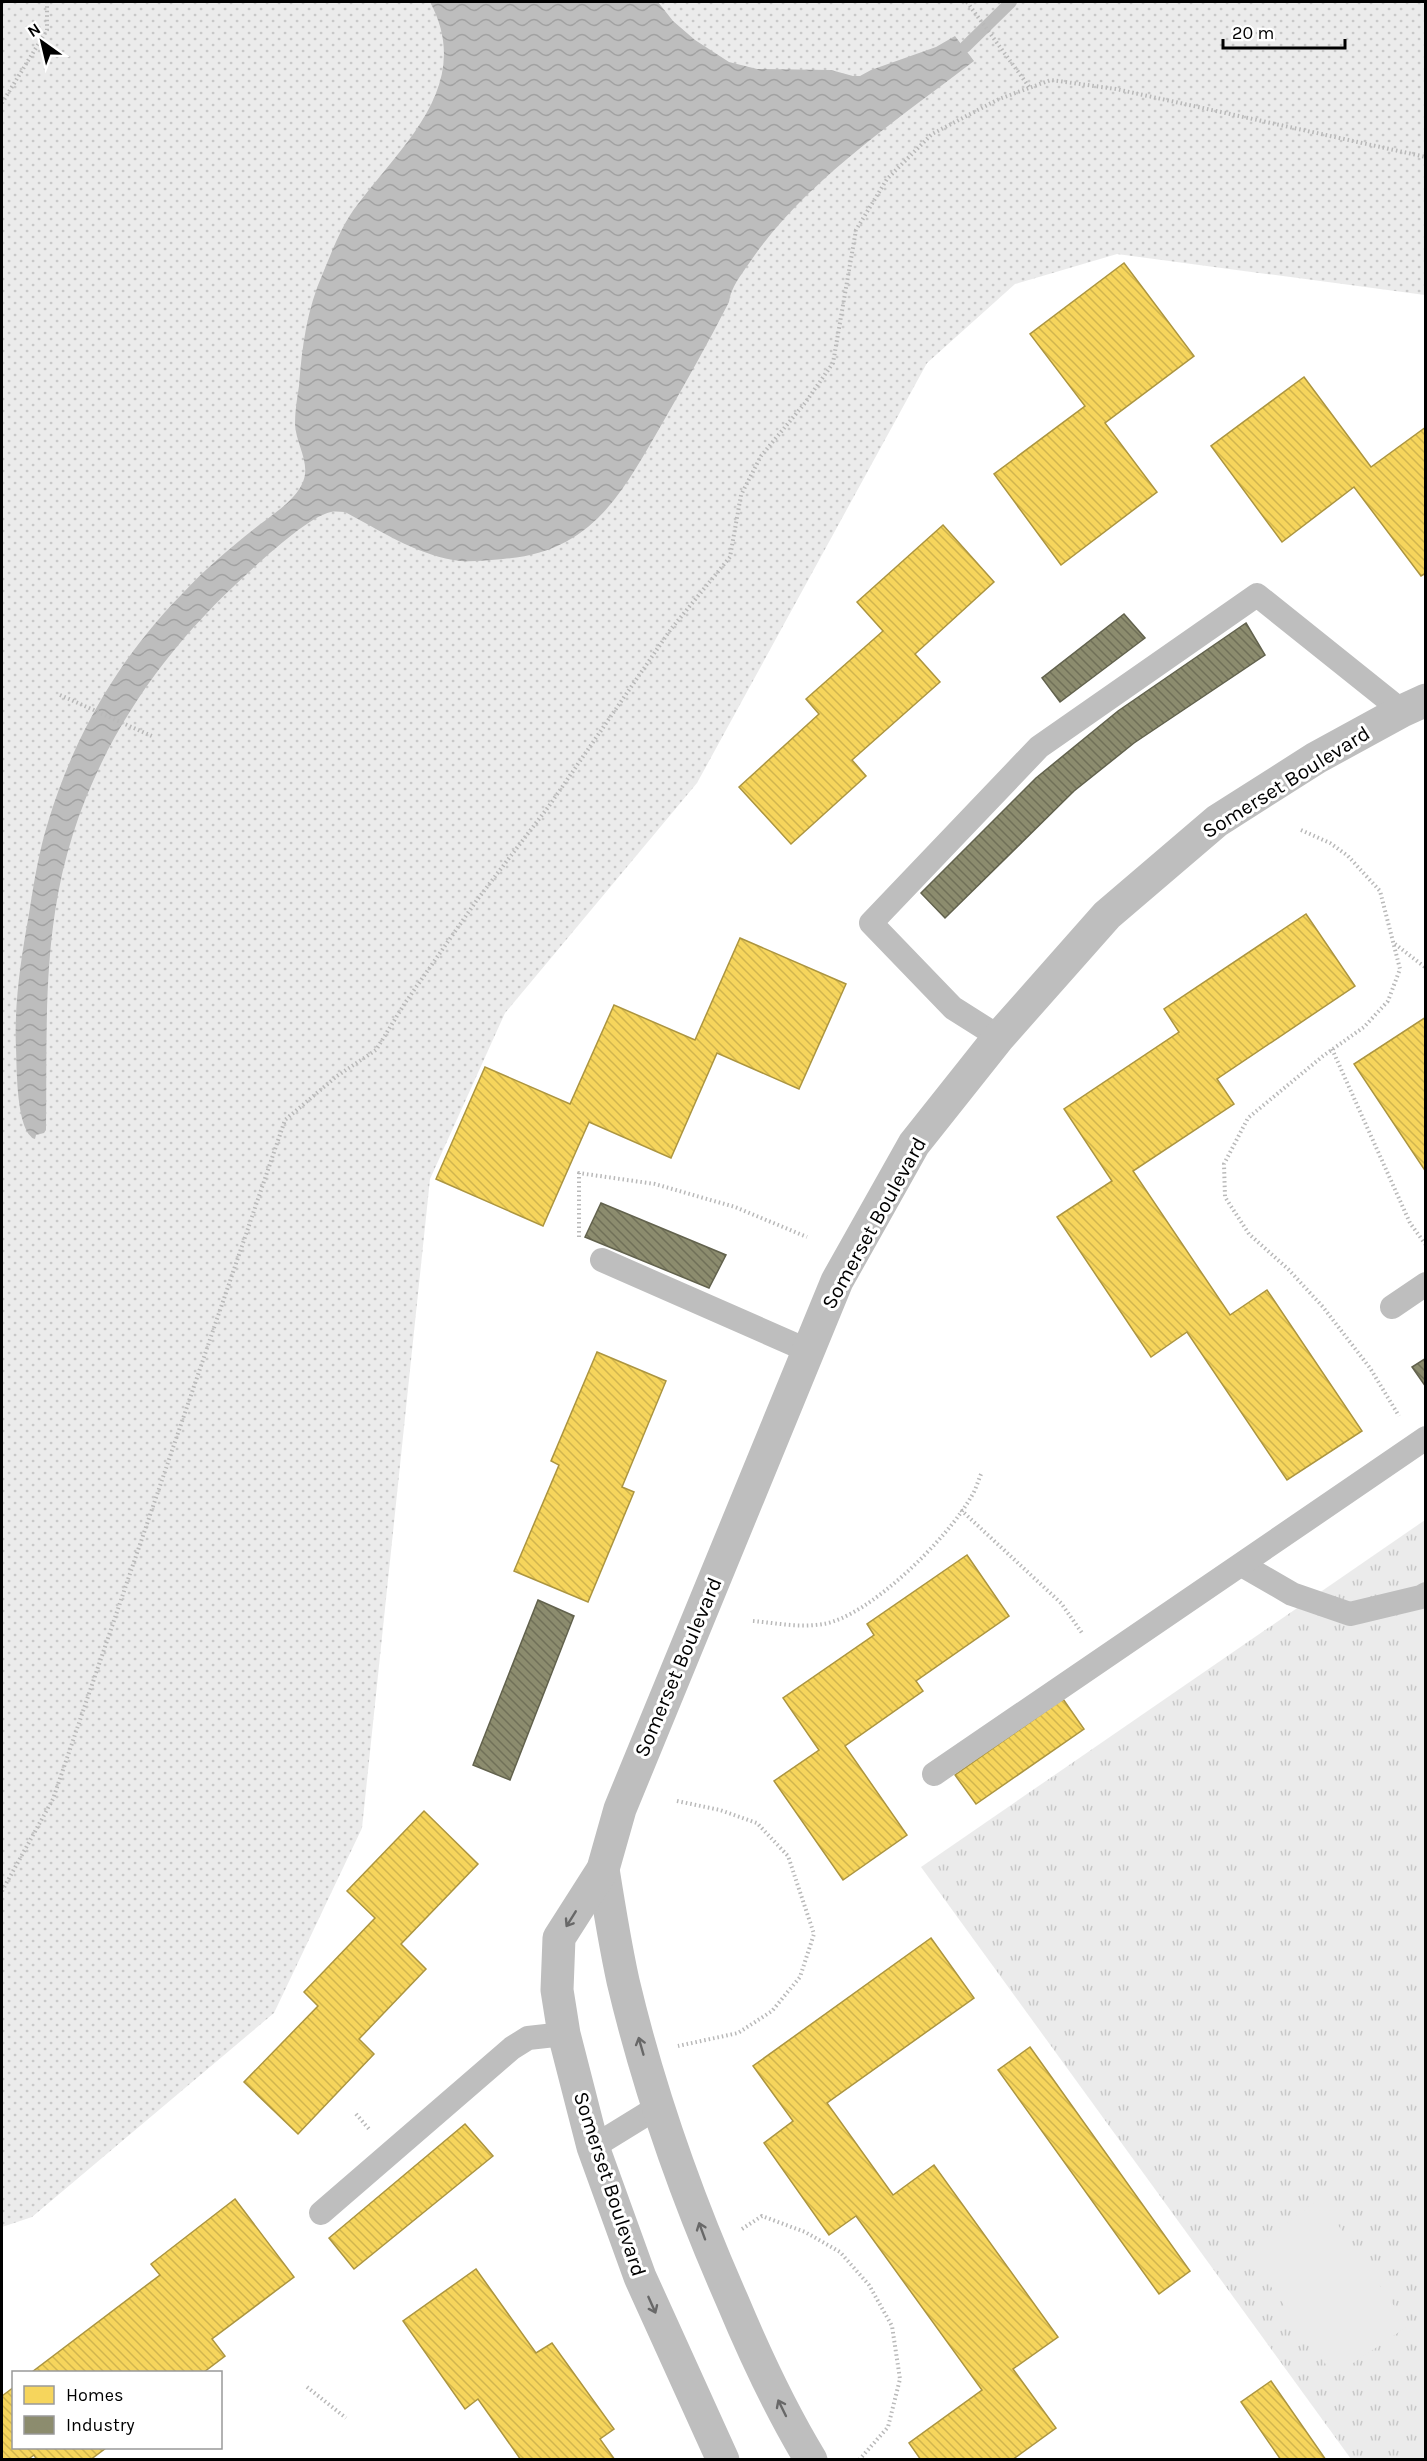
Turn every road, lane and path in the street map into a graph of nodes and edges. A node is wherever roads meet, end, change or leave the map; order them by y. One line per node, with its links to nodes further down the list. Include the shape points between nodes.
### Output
1 (47, 2): 4 (path, via 47,30)
2 (967, 2): 3 (path)
3 (1030, 88): 5 (path, via 1051,80 1116,89); 30 (path, via 999,99 932,134 888,178 856,230 833,363 761,456 741,495 729,557 671,629 549,806 411,993 376,1050 337,1076 285,1120 53,1799)
4 (2, 103)
5 (1425, 157)
6 (60, 695): 8 (path)
7 (1414, 706): 12 (street, Somerset Boulevard, via 1317,758 1217,820 1107,915); 12 (lane, via 1257,595 1039,747 871,923 953,1008)
8 (154, 737)
9 (1301, 830): 10 (path, via 1348,856 1380,891)
10 (1395, 944): 11 (path); 13 (path, via 1400,969 1388,1001 1364,1027)
11 (1425, 968)
12 (999, 1037): 19 (street, Somerset Boulevard, via 914,1144 837,1281)
13 (1332, 1049): 15 (path, via 1410,1223); 20 (path, via 1248,1119 1224,1164 1225,1197 1249,1234 1323,1307)
14 (807, 1237): 16 (path, via 735,1207 666,1187 579,1173 580,1249)
15 (1425, 1245)
16 (602, 1260): 19 (lane)
17 (1425, 1284): 18 (lane)
18 (1392, 1307)
19 (809, 1351): 29 (street, Somerset Boulevard, via 620,1809)
20 (1421, 1442): 23 (lane)
21 (982, 1472): 22 (path)
22 (962, 1510): 25 (path, via 908,1571 865,1607 824,1624); 26 (path, via 1060,1603)
23 (1242, 1566): 24 (lane, via 1292,1594 1350,1614); 26 (lane)
24 (1425, 1594)
25 (753, 1621)
26 (1102, 1660): 27 (lane)
27 (934, 1774)
28 (677, 1801): 32 (path, via 757,1823 788,1856 814,1934 801,1977 772,2011 738,2033)
29 (603, 1869): 31 (street, Somerset Boulevard, one-way to 31, via 559,1938 557,1990); 33 (street, Somerset Boulevard, one-way to 29, via 623,1981)
30 (2, 1890)
31 (564, 2034): 34 (street, Somerset Boulevard); 35 (lane, via 528,2038 512,2048)
32 (678, 2046)
33 (658, 2107): 34 (lane); 40 (street, Somerset Boulevard, one-way to 33, via 781,2406 713,2257)
34 (593, 2146): 39 (street, Somerset Boulevard, one-way to 39, via 640,2277)
35 (321, 2213)
36 (740, 2230): 41 (path, via 762,2216 805,2232 840,2252 869,2285 892,2326 900,2379 888,2427)
37 (307, 2387): 38 (path)
38 (346, 2418)
39 (723, 2460)
40 (811, 2460)
41 (859, 2460)

